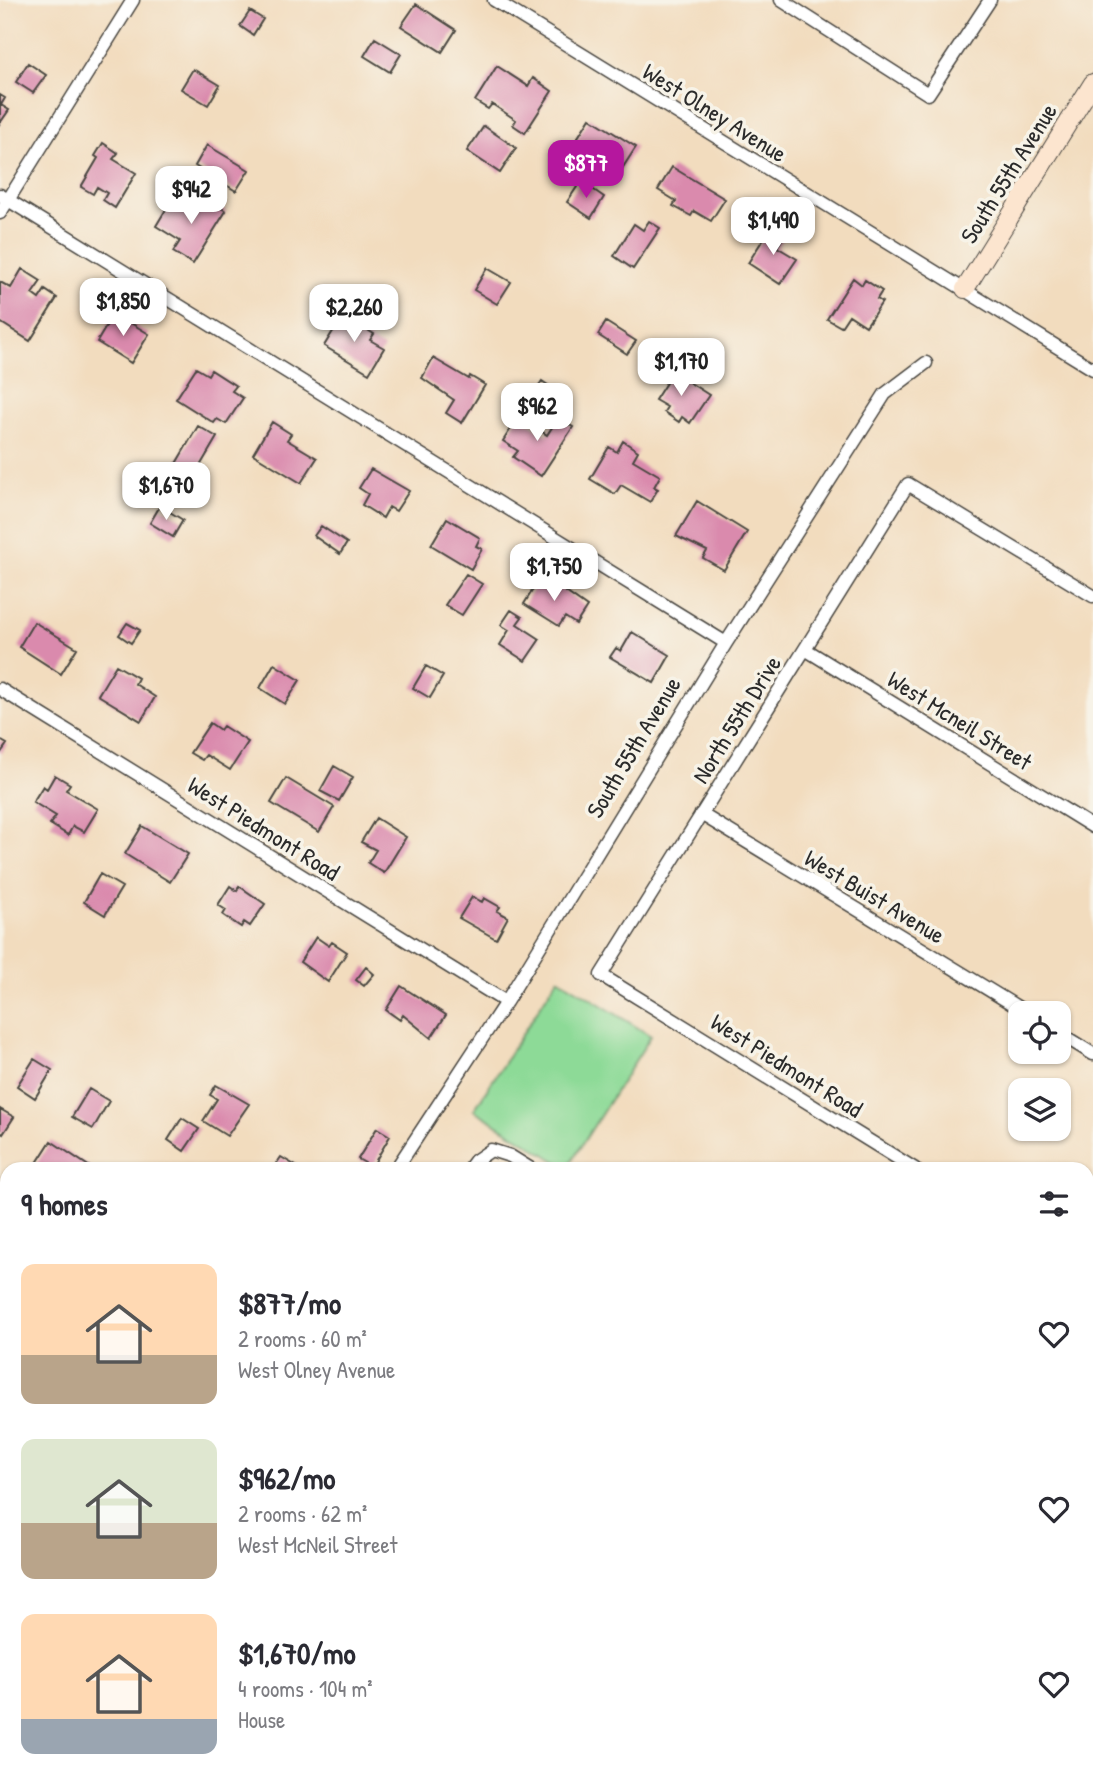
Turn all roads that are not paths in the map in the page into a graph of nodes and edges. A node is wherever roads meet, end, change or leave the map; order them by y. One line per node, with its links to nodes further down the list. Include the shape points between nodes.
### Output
1 (133, 0): 6 (street)
2 (494, 0): 8 (street, West Olney Avenue)
3 (781, 0): 4 (street, via 928,94)
4 (990, 0)
5 (1093, 83): 8 (street, South 55th Avenue)
6 (4, 198): 7 (street); 12 (street)
7 (0, 213)
8 (965, 289): 10 (street, West Olney Avenue)
9 (926, 363): 12 (street, South 55th Avenue, via 885,394)
10 (1093, 369)
11 (1093, 596): 13 (street, North 55th Drive, via 908,484)
12 (726, 643): 19 (street, South 55th Avenue)
13 (805, 649): 15 (street, North 55th Drive); 16 (street, West Mcneil Street)
14 (0, 689): 19 (street, West Piedmont Road)
15 (701, 814): 17 (street, North 55th Drive); 18 (street, West Buist Avenue)
16 (1093, 827)
17 (601, 975): 25 (street, West Piedmont Road)
18 (1008, 1001)
19 (506, 1002): 22 (street, South 55th Avenue)
20 (1071, 1040): 21 (street)
21 (1093, 1054)
22 (401, 1162)
23 (474, 1162): 24 (street, via 491,1150)
24 (520, 1162)
25 (904, 1162)

